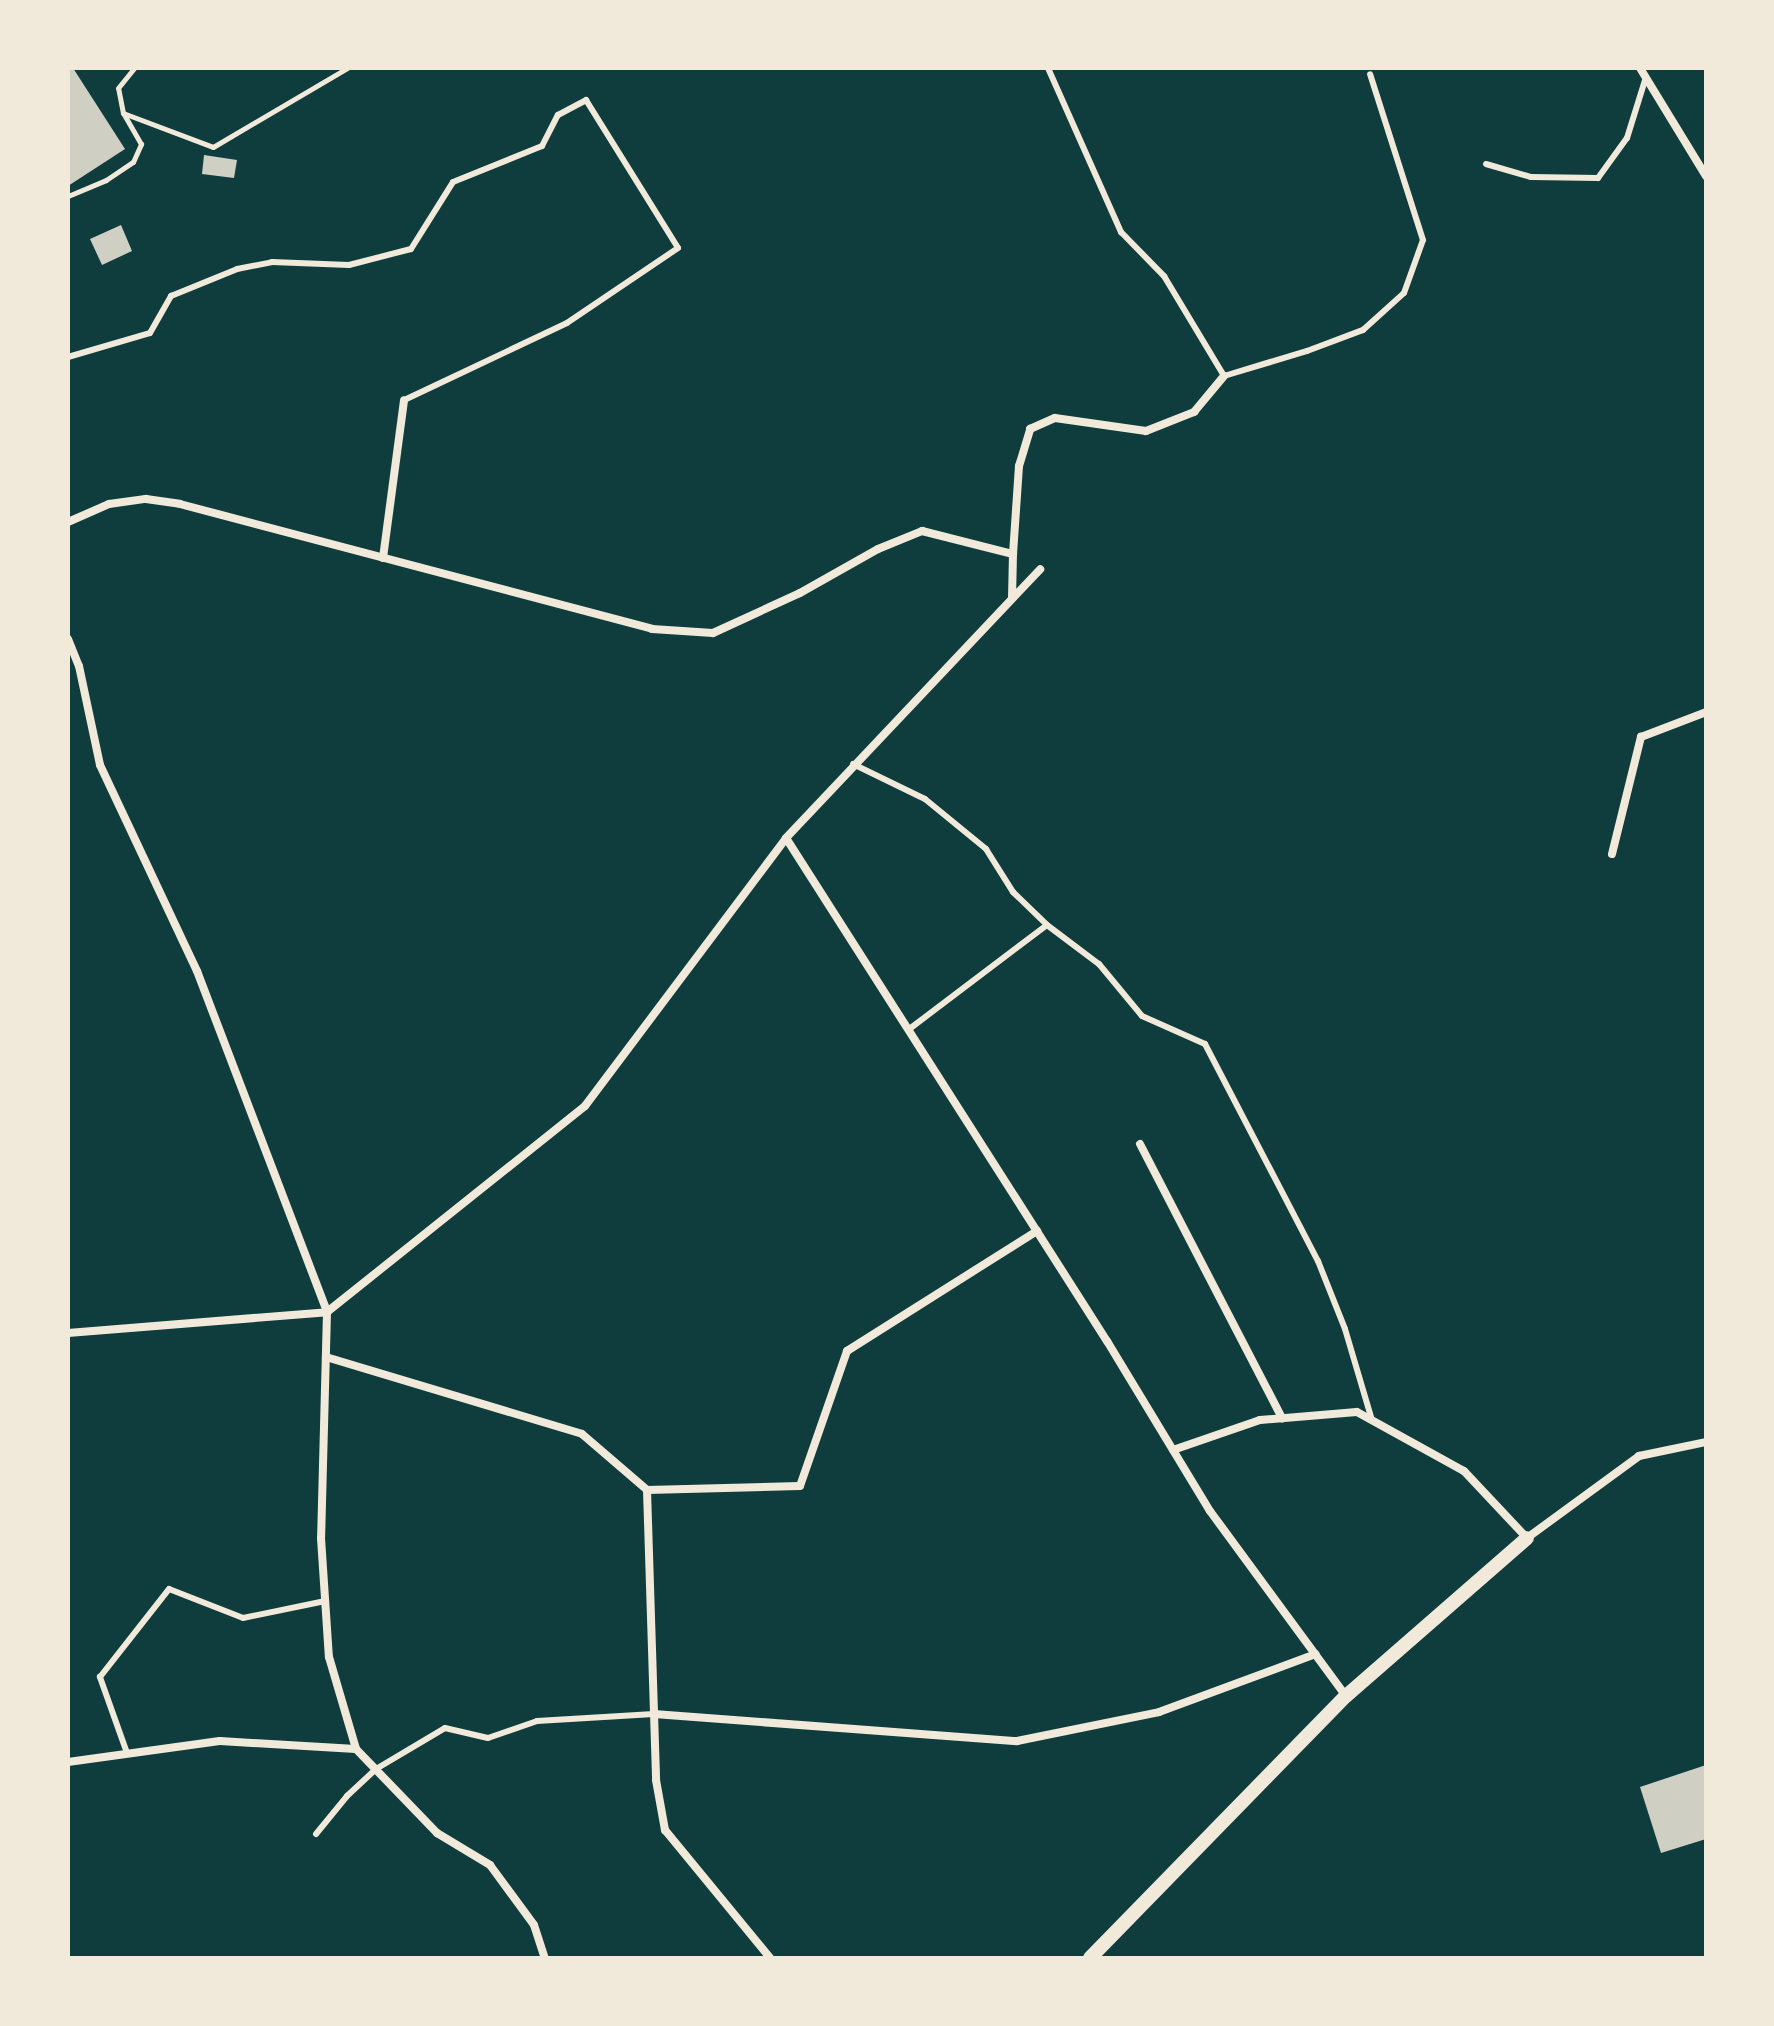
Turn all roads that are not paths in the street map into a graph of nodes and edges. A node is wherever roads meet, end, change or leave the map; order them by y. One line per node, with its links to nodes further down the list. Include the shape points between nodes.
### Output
1 (1048, 68): 8 (lane, via 1121,232 1164,276)
2 (1640, 68): 4 (street)
3 (1370, 74): 8 (lane, via 1423,240 1404,293 1363,330)
4 (1646, 77): 5 (lane, via 1627,138 1598,178 1531,177); 6 (street)
5 (1486, 164)
6 (1706, 176)
7 (68, 357): 9 (lane, via 150,333 171,296 237,269 272,262 349,265 411,249 453,182 542,146 558,115 586,100 678,248 567,323)
8 (1224, 376): 11 (street, via 1194,412 1146,431 1055,418 1030,429 1019,466)
9 (404, 400): 12 (street)
10 (68, 522): 12 (street, via 109,504 146,499)
11 (1013, 554): 12 (street, via 922,531 713,633 652,629); 14 (street)
12 (383, 558)
13 (1040, 569): 14 (street)
14 (1012, 598): 17 (street)
15 (68, 639): 24 (street, via 79,666 100,765 197,971)
16 (1706, 712): 19 (street, via 1641,737)
17 (853, 764): 18 (street); 20 (lane, via 925,799 986,849 1013,892)
18 (786, 838): 21 (street); 24 (street, via 585,1106)
19 (1612, 854)
20 (1047, 925): 21 (lane); 28 (lane, via 1099,964 1142,1016 1205,1044 1318,1261)
21 (908, 1030): 23 (street)
22 (1140, 1144): 27 (street)
23 (1037, 1231): 30 (street); 31 (street, via 847,1351 800,1486)
24 (327, 1312): 25 (street); 26 (street)
25 (68, 1333)
26 (326, 1357): 31 (street, via 582,1434); 33 (street, via 321,1538)
27 (1282, 1418): 28 (street, via 1357,1412); 30 (street, via 1260,1420)
28 (1372, 1420): 32 (street, via 1464,1471)
29 (1706, 1442): 32 (street, via 1639,1456)
30 (1173, 1450): 34 (street, via 1210,1511)
31 (647, 1490): 36 (street)
32 (1527, 1538): 35 (street)
33 (325, 1601): 37 (street, via 329,1657); 38 (lane, via 243,1618 169,1589 100,1677)
34 (1316, 1654): 35 (street); 36 (street, via 1159,1712 1017,1741)
35 (1346, 1696): 44 (street)
36 (654, 1714): 40 (lane, via 537,1721 488,1738 445,1728); 43 (street, via 656,1780 665,1830)
37 (356, 1749): 38 (street, via 220,1741); 40 (street)
38 (127, 1753): 39 (street)
39 (68, 1762)
40 (376, 1769): 41 (lane); 42 (street, via 437,1833 490,1865 534,1925)
41 (316, 1834)
42 (545, 1958)
43 (770, 1958)
44 (1090, 1958)

